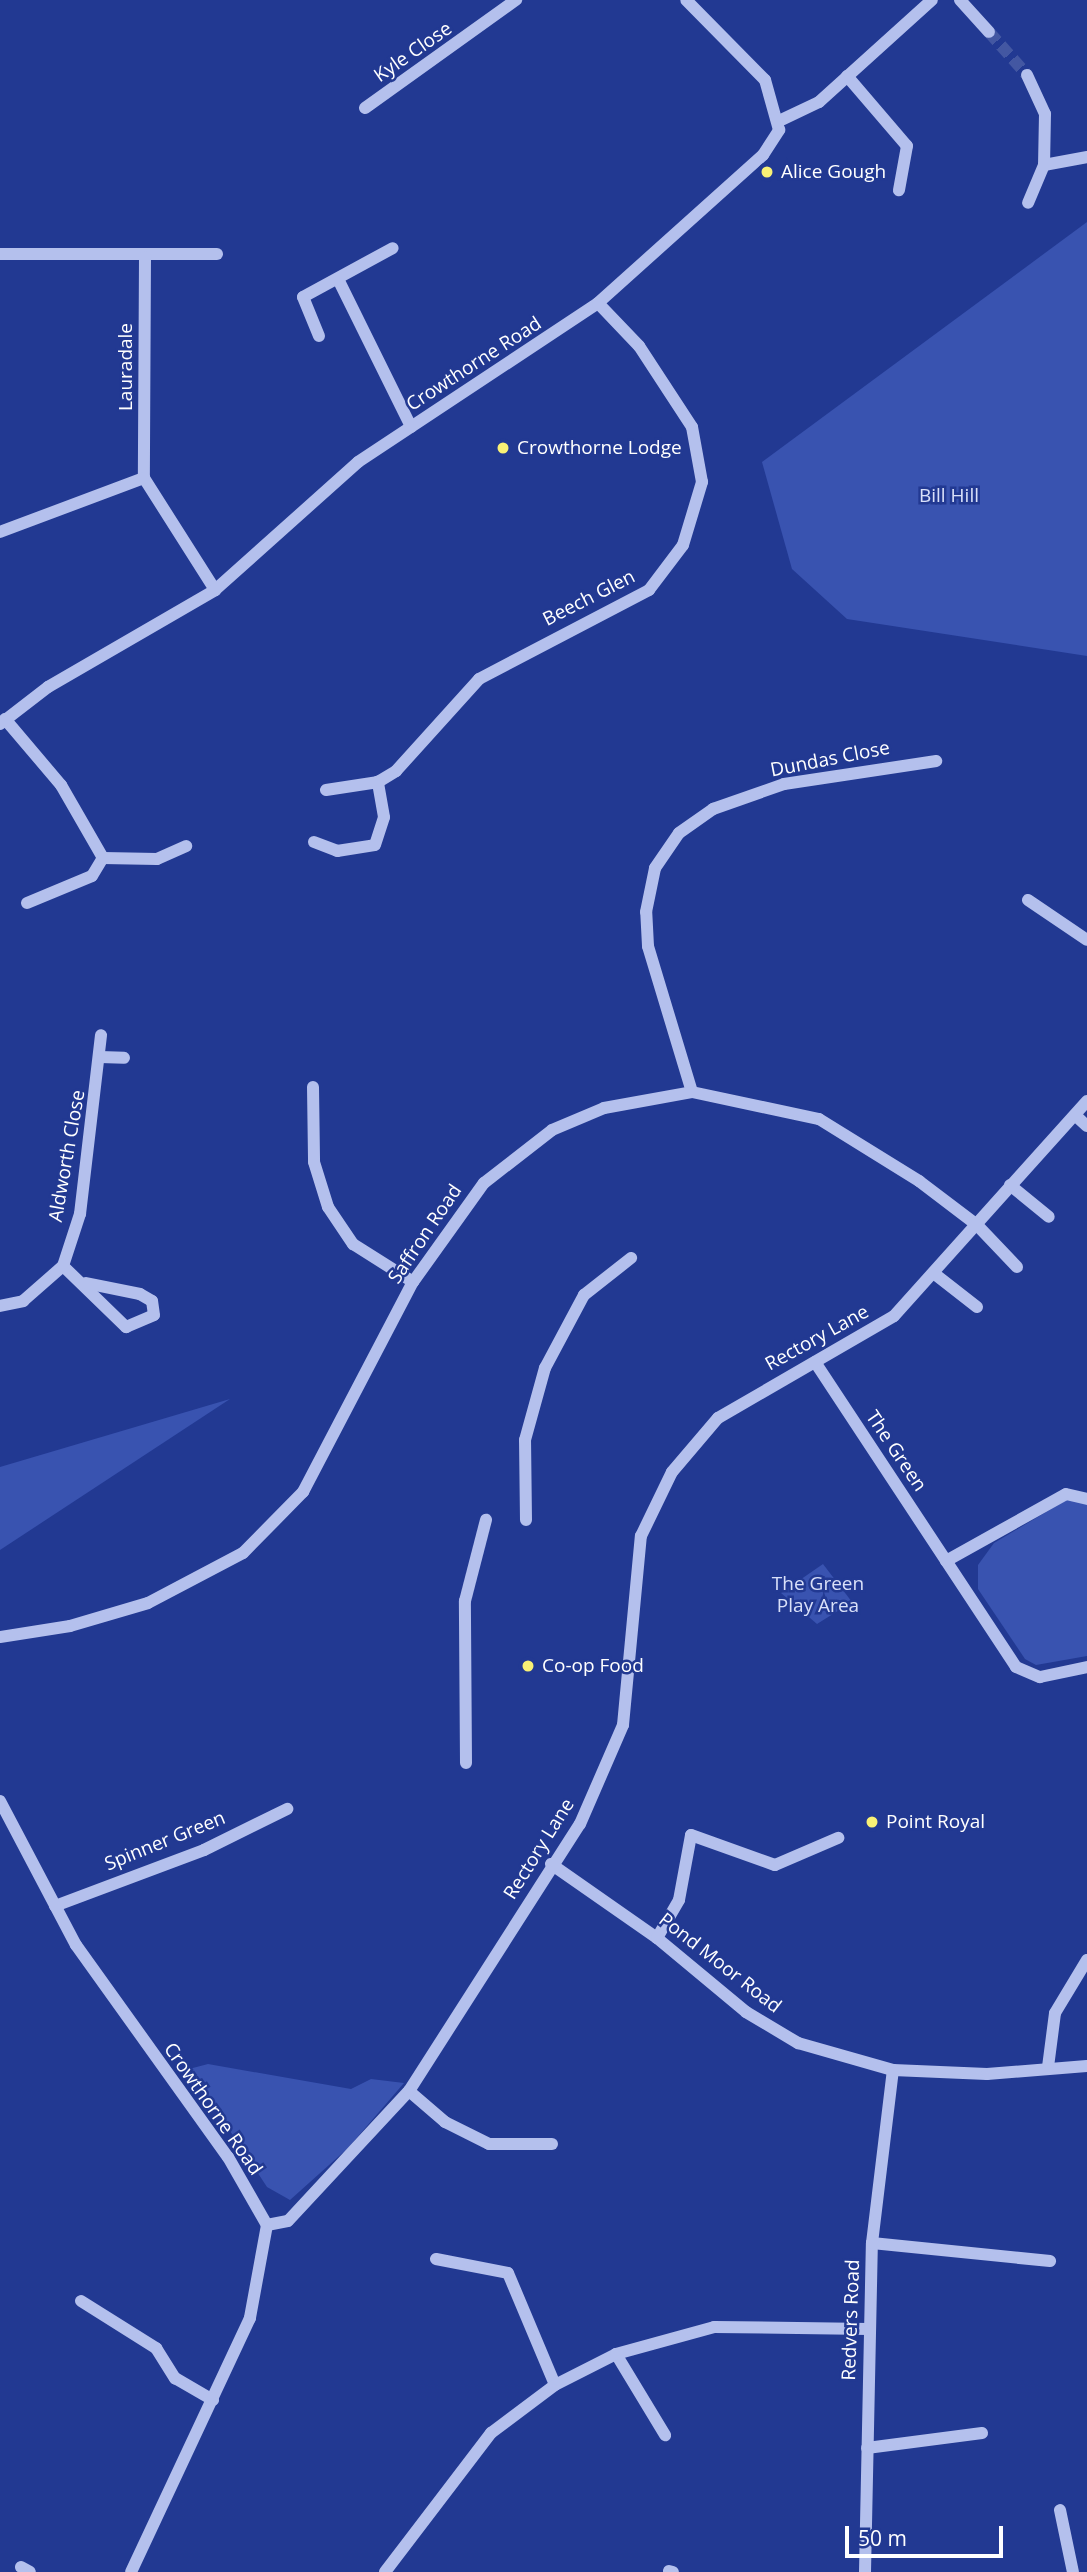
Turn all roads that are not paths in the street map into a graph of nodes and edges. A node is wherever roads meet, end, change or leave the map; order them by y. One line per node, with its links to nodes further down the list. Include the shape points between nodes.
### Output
1 (516, 0): 8 (street, Kyle Close)
2 (686, 0): 9 (street, via 765,80)
3 (932, 0): 7 (street)
4 (960, 0): 5 (street)
5 (989, 32)
6 (1027, 75): 11 (street, via 1045,114)
7 (847, 76): 9 (street, via 800,115); 12 (street, via 907,146)
8 (365, 108)
9 (779, 121): 19 (street, Crowthorne Road, via 776,139 740,180)
10 (1087, 157): 11 (street)
11 (1044, 165): 13 (street)
12 (899, 190)
13 (1028, 203)
14 (393, 248): 18 (street)
15 (0, 254): 17 (street)
16 (216, 254): 17 (street)
17 (145, 257): 22 (street, Lauradale)
18 (338, 279): 20 (street, via 303,297); 21 (street)
19 (598, 303): 21 (street, Crowthorne Road); 27 (street, Beech Glen, via 639,346 692,427 702,482 683,545 649,590 479,679 451,705 424,747)
20 (319, 336)
21 (411, 427): 24 (street, Crowthorne Road, via 358,462)
22 (144, 478): 23 (street); 24 (street)
23 (0, 532)
24 (215, 590): 25 (street, Crowthorne Road)
25 (3, 721): 31 (street, via 61,785)
26 (936, 761): 39 (street, Dundas Close, via 784,784 713,809 679,833 655,867 646,912 648,946)
27 (378, 782): 28 (street); 29 (street, via 384,817 375,845 338,851)
28 (326, 790)
29 (314, 842)
30 (186, 846): 31 (street, via 157,859)
31 (103, 858): 33 (street, via 92,876)
32 (1028, 900): 34 (street)
33 (27, 903)
34 (1087, 940)
35 (101, 1035): 36 (street, Aldworth Close)
36 (100, 1057): 37 (street); 47 (street, Aldworth Close, via 80,1214)
37 (124, 1058)
38 (313, 1087): 50 (street, via 314,1162 328,1207 353,1244)
39 (692, 1092): 45 (street, Saffron Road, via 781,1107 849,1132); 50 (street, Saffron Road, via 631,1100 552,1130 484,1183)
40 (1087, 1101): 41 (street, Rectory Lane)
41 (1075, 1115): 42 (street); 43 (street, Rectory Lane)
42 (1087, 1126)
43 (1010, 1185): 44 (street); 45 (street, Rectory Lane)
44 (1049, 1217)
45 (977, 1225): 48 (street, Saffron Road); 49 (street, Rectory Lane)
46 (631, 1258): 57 (street, via 584,1295 545,1368 525,1440)
47 (63, 1266): 51 (street); 52 (street, via 23,1301)
48 (1017, 1266)
49 (936, 1275): 53 (street); 54 (street, Rectory Lane, via 894,1316)
50 (413, 1282): 59 (street, Saffron Road, via 303,1492 243,1553 148,1603 70,1626)
51 (86, 1283): 51 (street, via 126,1328 155,1315 152,1301 140,1294)
52 (0, 1306)
53 (977, 1307)
54 (816, 1362): 58 (street, The Green); 65 (street, Rectory Lane, via 718,1418 659,1494 642,1536 623,1725 580,1824)
55 (1087, 1499): 58 (street, via 1066,1494)
56 (485, 1520): 61 (street, via 465,1601)
57 (526, 1520)
58 (946, 1561): 60 (street, The Green, via 1016,1667 1040,1677)
59 (0, 1637)
60 (1087, 1667)
61 (466, 1763)
62 (0, 1801): 66 (street, Crowthorne Road)
63 (288, 1809): 66 (street, Spinner Green, via 204,1850)
64 (838, 1838): 67 (street, via 775,1865 691,1835 679,1900)
65 (551, 1864): 67 (street, Pond Moor Road); 72 (street, Rectory Lane)
66 (55, 1906): 74 (street, Crowthorne Road)
67 (657, 1938): 71 (street, Pond Moor Road, via 746,2012 798,2043)
68 (1087, 1960): 70 (street, via 1055,2013)
69 (1087, 2066): 70 (street, Pond Moor Road)
70 (1048, 2067): 71 (street, Pond Moor Road, via 987,2074)
71 (893, 2070): 75 (street, Redvers Road)
72 (409, 2091): 73 (street, via 445,2122 489,2144); 74 (street, Rectory Lane, via 288,2221)
73 (552, 2144)
74 (267, 2224): 82 (street, via 259,2291)
75 (872, 2243): 77 (street); 79 (street, Redvers Road)
76 (436, 2259): 81 (street, via 508,2273)
77 (1050, 2261)
78 (81, 2301): 82 (street, via 156,2348 175,2378)
79 (869, 2329): 80 (street, via 714,2327); 85 (street, Redvers Road)
80 (616, 2354): 81 (street); 84 (street)
81 (555, 2385): 88 (street, via 491,2433)
82 (213, 2400): 87 (street)
83 (982, 2433): 85 (street)
84 (665, 2435)
85 (867, 2448): 89 (street, Redvers Road)
86 (1060, 2511): 90 (street)
87 (131, 2572)
88 (385, 2572)
89 (865, 2572)
90 (1073, 2572)

